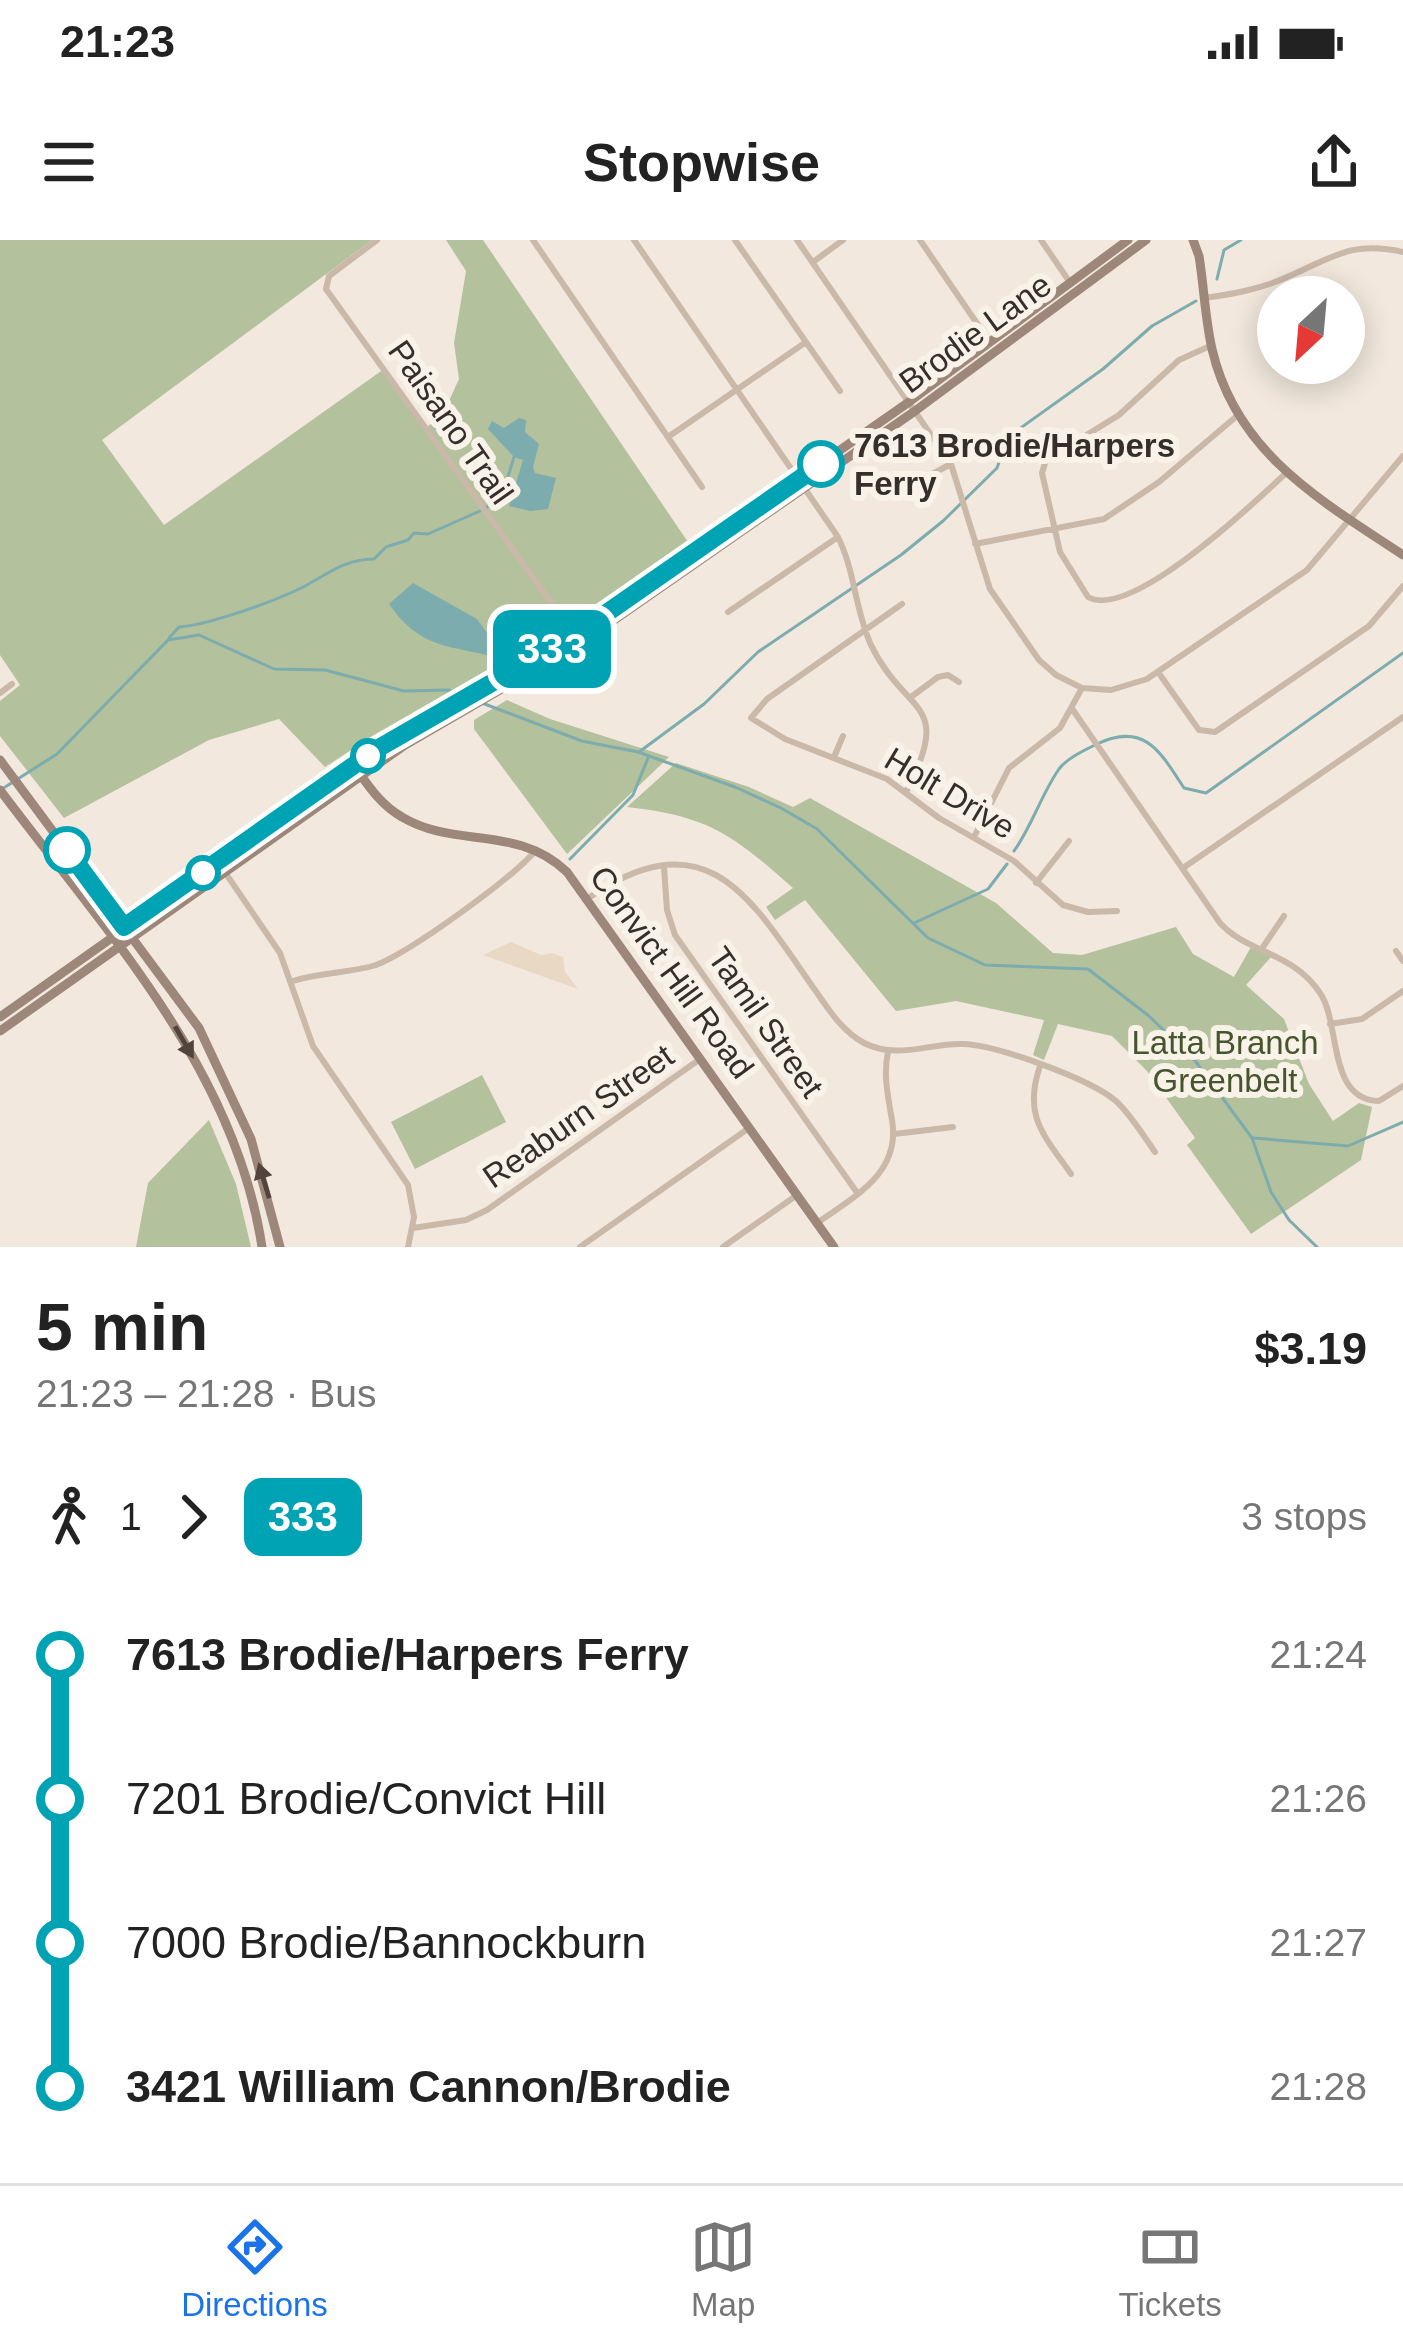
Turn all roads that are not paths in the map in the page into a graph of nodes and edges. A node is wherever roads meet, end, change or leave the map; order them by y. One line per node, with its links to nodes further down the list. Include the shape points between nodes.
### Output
1 (377, 240): 39 (street, Paisano Trail, via 333,272 326,289)
2 (533, 240): 23 (street)
3 (634, 240): 19 (street)
4 (735, 240): 16 (street)
5 (797, 240): 13 (street)
6 (843, 240): 13 (street)
7 (920, 240): 17 (street)
8 (1041, 240): 14 (street)
9 (1128, 240): 14 (main road, Brodie Lane)
10 (1146, 240): 14 (main road, Brodie Lane)
11 (1192, 240): 15 (main road)
12 (1403, 252): 15 (street, via 1351,245 1268,285)
13 (812, 262): 21 (street)
14 (1074, 287): 17 (main road, Brodie Lane)
15 (1204, 298): 18 (main road)
16 (806, 342): 19 (street); 20 (street)
17 (993, 346): 21 (main road, Brodie Lane)
18 (1212, 346): 22 (main road); 31 (street, via 1179,360 1119,415 1046,460)
19 (737, 389): 23 (street); 28 (street)
20 (840, 391)
21 (912, 407): 25 (street); 28 (main road, Brodie Lane)
22 (1238, 415): 26 (main road); 31 (street, via 1104,519)
23 (668, 437): 29 (street)
24 (1403, 456): 30 (street)
25 (951, 464): 27 (street); 33 (street)
26 (1285, 474): 30 (main road); 31 (street, via 1212,539 1109,602 1088,597)
27 (915, 483)
28 (802, 484): 32 (street); 39 (main road, Brodie Lane)
29 (702, 487)
30 (1350, 520): 34 (main road); 40 (street, via 1307,570)
31 (1055, 529): 33 (street)
32 (838, 537): 37 (street); 38 (street)
33 (976, 544): 43 (street, via 990,589 1039,659)
34 (1403, 555)
35 (1403, 586): 40 (street, via 1369,626 1215,732 1199,730)
36 (902, 604): 38 (street)
37 (728, 612)
38 (866, 630): 45 (street); 49 (street, Holt Drive, via 751,718)
39 (578, 639): 51 (main road, Brodie Lane)
40 (1158, 672): 43 (street, via 1124,688)
41 (959, 682): 45 (street, via 938,677)
42 (12, 684): 44 (street)
43 (1082, 688): 46 (street)
44 (0, 693)
45 (911, 697): 53 (street, via 928,739)
46 (1073, 710): 54 (street, via 1010,768); 61 (street)
47 (1403, 717): 61 (street)
48 (843, 736): 49 (street)
49 (834, 757): 53 (street, Holt Drive)
50 (0, 760): 55 (main road)
51 (357, 770): 58 (main road, Convict Hill Road, via 386,807 409,821); 59 (main road, Brodie Lane)
52 (0, 790): 57 (main road)
53 (906, 792): 54 (street, Holt Drive)
54 (974, 837): 62 (street, Holt Drive)
55 (58, 838): 57 (main road); 67 (main road)
56 (1069, 841): 62 (street)
57 (45, 849): 66 (main road)
58 (536, 850): 63 (main road, Convict Hill Road); 73 (street, via 512,876 390,958)
59 (222, 867): 67 (main road, Brodie Lane); 73 (street)
60 (664, 867): 63 (street, via 628,874); 78 (street, via 705,869 731,881 838,1022); 89 (street, Tamil Street, via 675,935)
61 (1183, 868): 69 (street, via 1227,930)
62 (1036, 883): 64 (street, Holt Drive, via 1075,909)
63 (587, 899): 79 (main road, Convict Hill Road)
64 (1117, 911)
65 (1284, 916): 69 (street)
66 (98, 919): 68 (main road); 70 (main road)
67 (128, 932): 68 (main road, Brodie Lane); 81 (main road, via 199,1028)
68 (115, 941): 70 (main road, Brodie Lane); 77 (main road, Brodie Lane); 83 (main road, one-way to 83)
69 (1263, 947): 76 (street, via 1314,986)
70 (94, 949): 75 (main road, Brodie Lane)
71 (1396, 951): 72 (street)
72 (1403, 961)
73 (292, 981): 92 (street, via 313,1046 408,1184)
74 (1403, 991): 76 (street, via 1362,1018)
75 (0, 1017)
76 (1330, 1024): 82 (street, via 1341,1067 1362,1098 1378,1101)
77 (0, 1031)
78 (888, 1051): 80 (street, via 973,1045); 86 (street)
79 (701, 1058): 84 (main road, Convict Hill Road); 92 (street, Reaburn Street, via 487,1210)
80 (1040, 1066): 87 (street, via 1105,1093); 88 (street, via 1034,1117)
81 (229, 1085): 83 (main road); 93 (main road, one-way to 81)
82 (1403, 1086)
83 (212, 1093): 94 (main road)
84 (749, 1127): 90 (main road, Convict Hill Road); 97 (street)
85 (953, 1127): 86 (street)
86 (894, 1134): 89 (street, via 886,1167)
87 (1155, 1152)
88 (1071, 1174)
89 (858, 1194): 91 (street)
90 (797, 1195): 91 (main road, Convict Hill Road); 98 (street)
91 (817, 1223): 99 (main road, Convict Hill Road)
92 (413, 1228): 96 (street)
93 (278, 1232): 94 (main road); 95 (main road)
94 (261, 1242)
95 (280, 1247)
96 (408, 1247)
97 (580, 1247)
98 (723, 1247)
99 (834, 1247)

